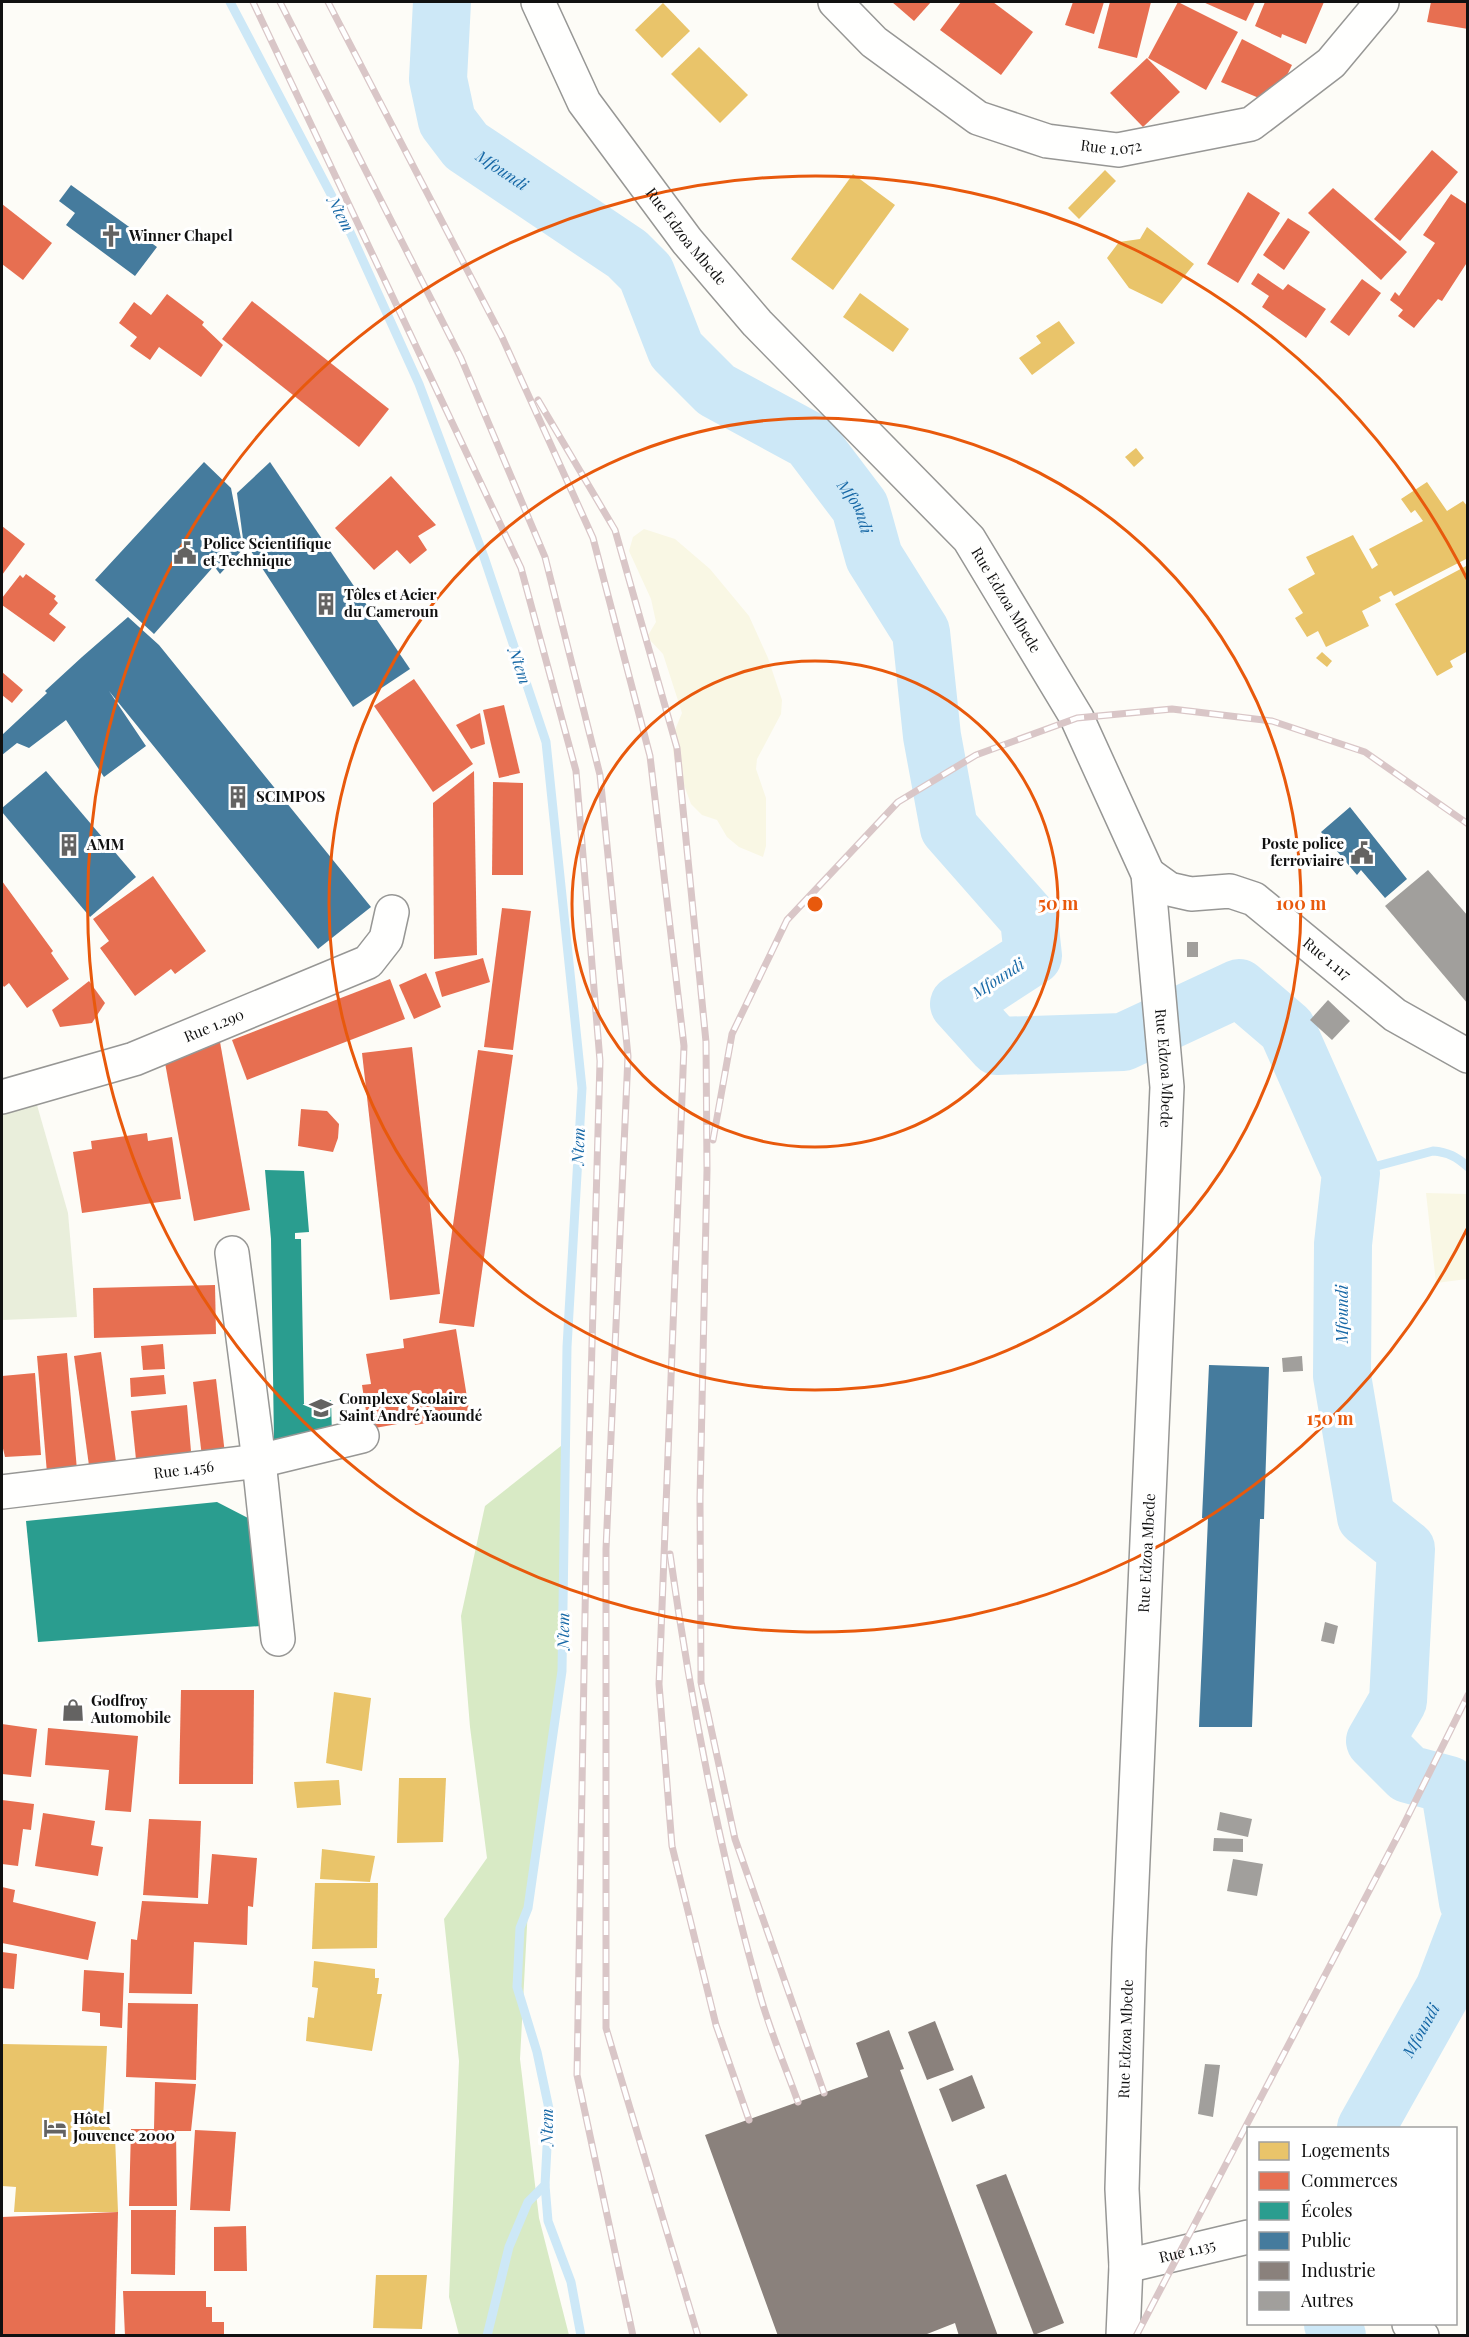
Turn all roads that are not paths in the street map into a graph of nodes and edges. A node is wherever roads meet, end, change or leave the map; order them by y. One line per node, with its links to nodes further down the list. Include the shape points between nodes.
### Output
1 (538, 2): 4 (street, Rue Edzoa Mbede, via 584,102 687,241 757,323 969,539 1077,718)
2 (835, 2): 3 (street, Rue 1.072, via 874,42 978,118 1047,141 1118,150 1251,124 1331,63)
3 (1382, 2)
4 (1148, 874): 6 (street, Rue 1.117, via 1169,889 1191,894 1230,891 1254,899 1395,1015); 14 (street, Rue Edzoa Mbede, via 1167,1087 1129,1950 1122,2189)
5 (392, 912): 7 (street, Rue 1.290, via 386,939 368,962 134,1059)
6 (1467, 1056)
7 (2, 1097)
8 (232, 1253): 10 (street)
9 (362, 1436): 10 (street, Rue 1.456)
10 (259, 1461): 11 (street, Rue 1.456); 12 (street)
11 (2, 1492)
12 (278, 1640)
13 (1247, 2237): 14 (street, Rue 1.135)
14 (1126, 2266): 16 (street, Rue Edzoa Mbede)
15 (1410, 2325): 17 (street)
16 (1123, 2336)
17 (1422, 2336)

